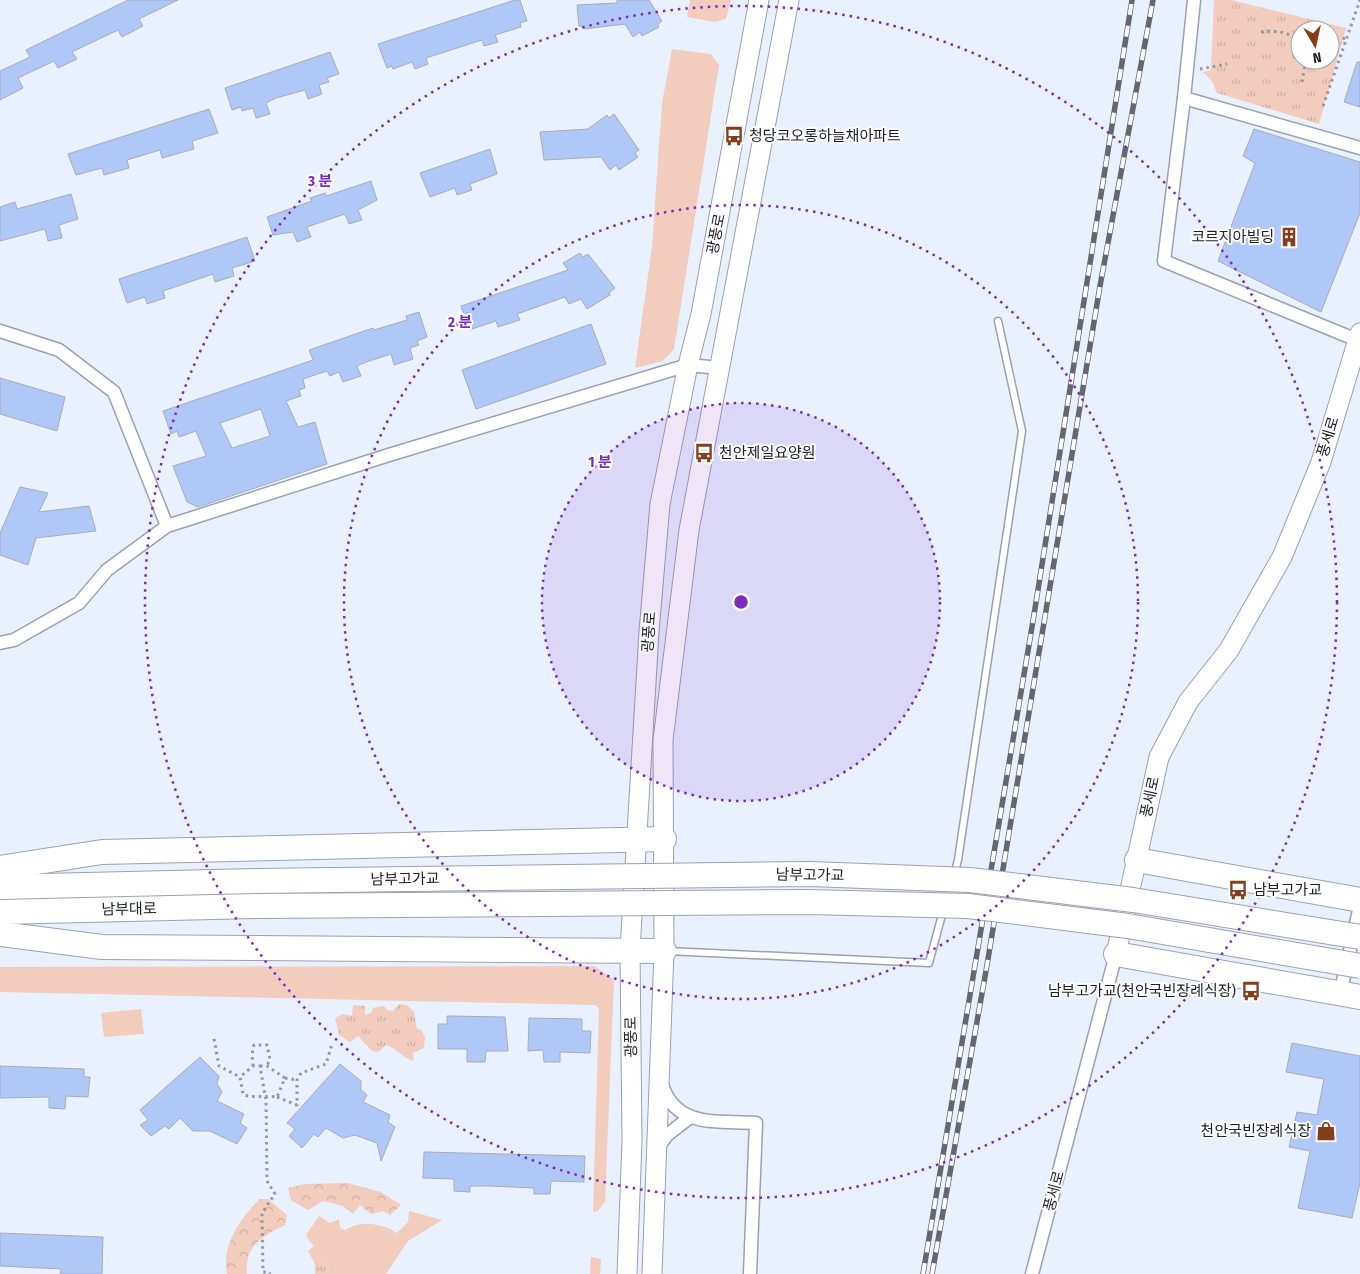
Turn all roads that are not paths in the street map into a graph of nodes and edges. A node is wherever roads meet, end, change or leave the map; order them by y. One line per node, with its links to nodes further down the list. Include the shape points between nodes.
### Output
1 (759, 0): 9 (main road, 광풍로, via 701,314)
2 (789, 0): 10 (main road, 광풍로)
3 (1194, 0): 4 (street)
4 (1184, 98): 5 (street); 8 (street, via 1164,261)
5 (1360, 148)
6 (998, 321): 19 (lane, via 1022,431 958,860)
7 (0, 331): 11 (street, via 59,350 114,392)
8 (1357, 346): 15 (main road, 풍세로, via 1321,462 1282,557 1229,650 1188,702 1159,757)
9 (688, 365): 10 (street); 11 (street); 14 (main road, 광풍로, via 660,504)
10 (720, 368): 13 (main road, 광풍로, via 689,530 663,740)
11 (167, 526): 12 (street, via 106,570 79,603 14,640)
12 (0, 644)
13 (664, 839): 14 (highway); 28 (main road, 광풍로)
14 (635, 840): 16 (highway, via 102,852); 27 (main road, 광풍로)
15 (1137, 860): 21 (highway); 29 (main road, 풍세로)
16 (0, 868)
17 (256, 882): 18 (highway, 남부대로); 26 (highway, 남부고가교, bridge, via 810,874 970,880 1133,900)
18 (0, 887)
19 (950, 888)
20 (947, 897): 28 (lane, via 929,963)
21 (1360, 900)
22 (257, 906): 24 (highway, 남부대로); 30 (highway, 남부고가교, bridge, via 809,902 968,906 1128,926)
23 (1360, 906): 31 (street)
24 (0, 912)
25 (0, 934): 27 (highway, via 102,947)
26 (1360, 938)
27 (630, 950): 28 (highway); 35 (main road, 광풍로, via 632,1141)
28 (664, 951): 32 (main road, 광풍로)
29 (1116, 954): 31 (highway); 38 (street, 풍세로)
30 (1360, 966)
31 (1350, 996)
32 (658, 1075): 33 (street, via 668,1101); 34 (main road, 광풍로)
33 (689, 1118): 34 (street, via 667,1135); 37 (street, via 756,1123)
34 (656, 1150): 36 (main road, 광풍로)
35 (627, 1274)
36 (652, 1274)
37 (750, 1274)
38 (1032, 1274)

